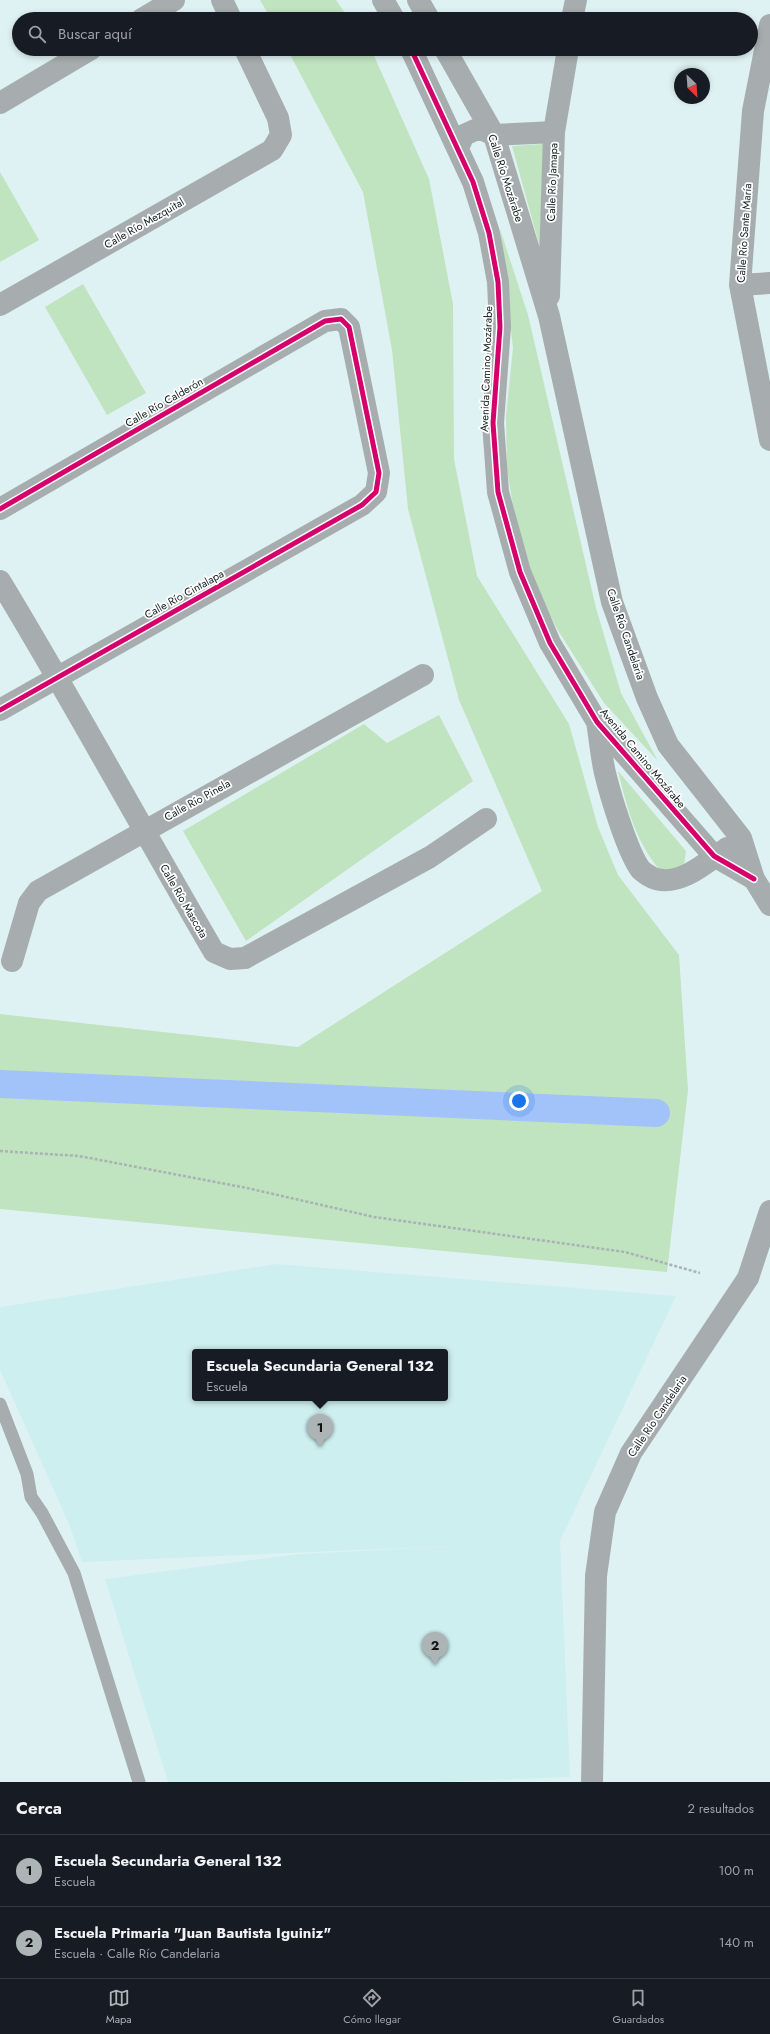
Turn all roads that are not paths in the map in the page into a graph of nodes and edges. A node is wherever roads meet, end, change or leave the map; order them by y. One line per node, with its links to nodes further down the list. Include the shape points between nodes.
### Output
1 (174, 0): 6 (street)
2 (222, 0): 7 (street)
3 (384, 0): 8 (street)
4 (418, 0): 9 (street)
5 (576, 0): 10 (street)
6 (154, 12)
7 (228, 12)
8 (390, 12)
9 (424, 12)
10 (573, 12)
11 (770, 25): 18 (street, Calle Río Santa María)
12 (79, 56): 17 (street)
13 (248, 56): 24 (street, Calle Río Mezquital, via 278,118 281,135 272,150)
14 (414, 56): 21 (street, Avenida Camino Mozárabe)
15 (449, 56): 20 (street, Calle Río Mozárabe)
16 (567, 56): 19 (street, Calle Río Jamapa)
17 (0, 103)
18 (761, 110): 23 (street, Calle Río Santa María)
19 (554, 132): 20 (street); 25 (street, Calle Río Jamapa)
20 (494, 135): 21 (street, via 483,130 475,130 464,135); 25 (street, Calle Río Mozárabe)
21 (458, 148): 33 (street, Avenida Camino Mozárabe, via 473,182 489,233 498,282 500,326 493,423 498,492 520,572 547,636)
22 (770, 283): 23 (street)
23 (740, 285): 26 (street, Calle Río Santa María)
24 (0, 305)
25 (549, 316): 36 (street, Calle Río Candelaria, via 612,602 668,746)
26 (770, 440)
27 (376, 492): 28 (street, Calle Río Calderón, via 379,473 349,327 340,319 325,321); 31 (street, Calle Río Cintalapa, via 362,505)
28 (0, 509)
29 (0, 581): 31 (street, Calle Río Mascota)
30 (423, 675): 35 (street, Calle Río Pinela)
31 (58, 677): 32 (street, Calle Río Cintalapa); 35 (street, Calle Río Mascota)
32 (0, 710)
33 (597, 722): 37 (street, Avenida Camino Mozárabe); 37 (street, Avenida Camino Mozárabe, via 604,772 629,846 641,870 656,879 676,879 692,872)
34 (486, 819): 35 (street, Calle Río Mascota, via 430,857 245,958 230,960 214,952)
35 (143, 830): 40 (street, Calle Río Pinela, via 38,890 29,903)
36 (741, 838): 37 (street, Avenida Camino Mozárabe); 38 (street, Calle Río Candelaria)
37 (714, 856): 38 (street, Calle Río Candelaria)
38 (754, 879): 39 (street, Calle Río Candelaria)
39 (770, 905)
40 (12, 961)
41 (770, 1212): 44 (street, Calle Río Candelaria, via 748,1278 631,1453 605,1512 596,1576)
42 (0, 1404): 43 (lane, via 27,1474 31,1497 74,1574)
43 (139, 1782)
44 (592, 1782)

